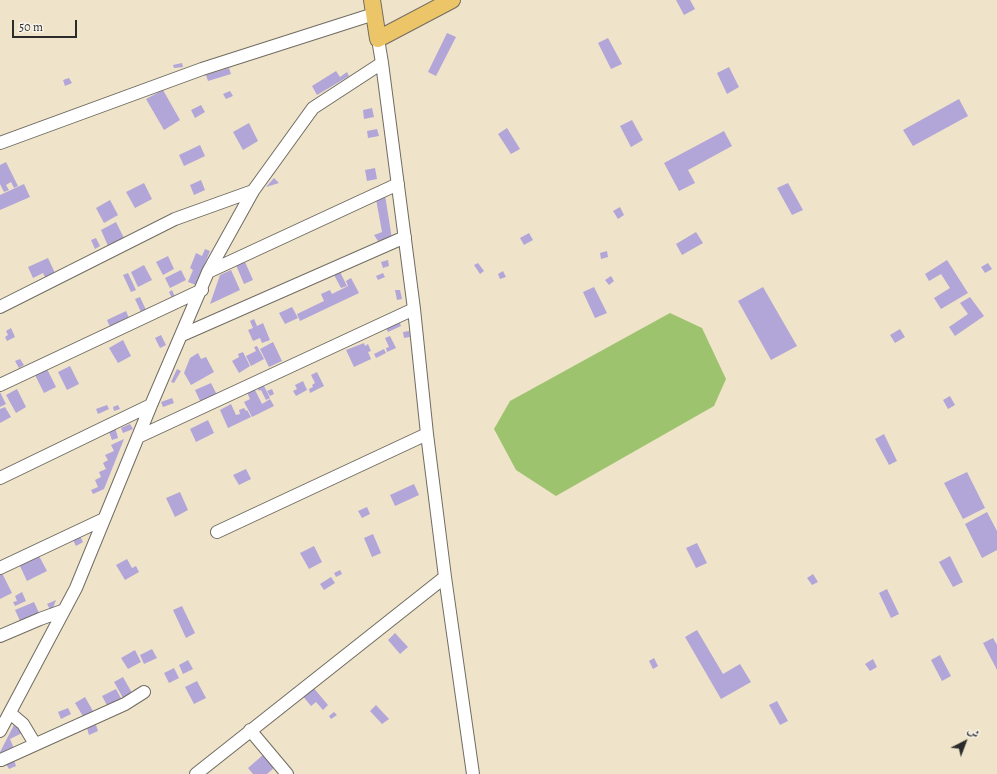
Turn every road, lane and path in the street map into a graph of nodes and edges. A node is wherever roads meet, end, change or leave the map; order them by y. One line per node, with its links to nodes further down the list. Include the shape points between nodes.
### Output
1 (452, 0): 3 (main road)
2 (373, 7): 3 (main road); 5 (street)
3 (378, 39): 4 (street)
4 (382, 63): 6 (street); 7 (street, via 313,108)
5 (0, 142)
6 (398, 184): 8 (street); 9 (street)
7 (253, 191): 9 (street); 11 (street, via 175,219)
8 (405, 237): 12 (street); 13 (street)
9 (208, 272): 10 (street)
10 (202, 290): 13 (street); 14 (street)
11 (0, 307)
12 (414, 310): 16 (street); 17 (street)
13 (182, 335): 15 (street)
14 (0, 385)
15 (151, 405): 17 (street); 18 (street)
16 (427, 434): 20 (street); 22 (street)
17 (138, 437): 19 (street)
18 (0, 478)
19 (104, 519): 21 (street); 23 (street, via 76,588)
20 (217, 532)
21 (0, 568)
22 (445, 577): 27 (street); 33 (street)
23 (62, 611): 24 (street); 26 (street)
24 (0, 636)
25 (144, 692): 29 (street, via 125,704)
26 (10, 713): 28 (street); 29 (street, via 23,724)
27 (250, 730): 31 (street); 32 (street)
28 (0, 731)
29 (35, 744): 30 (street)
30 (1, 760)
31 (198, 773)
32 (288, 774)
33 (473, 774)

